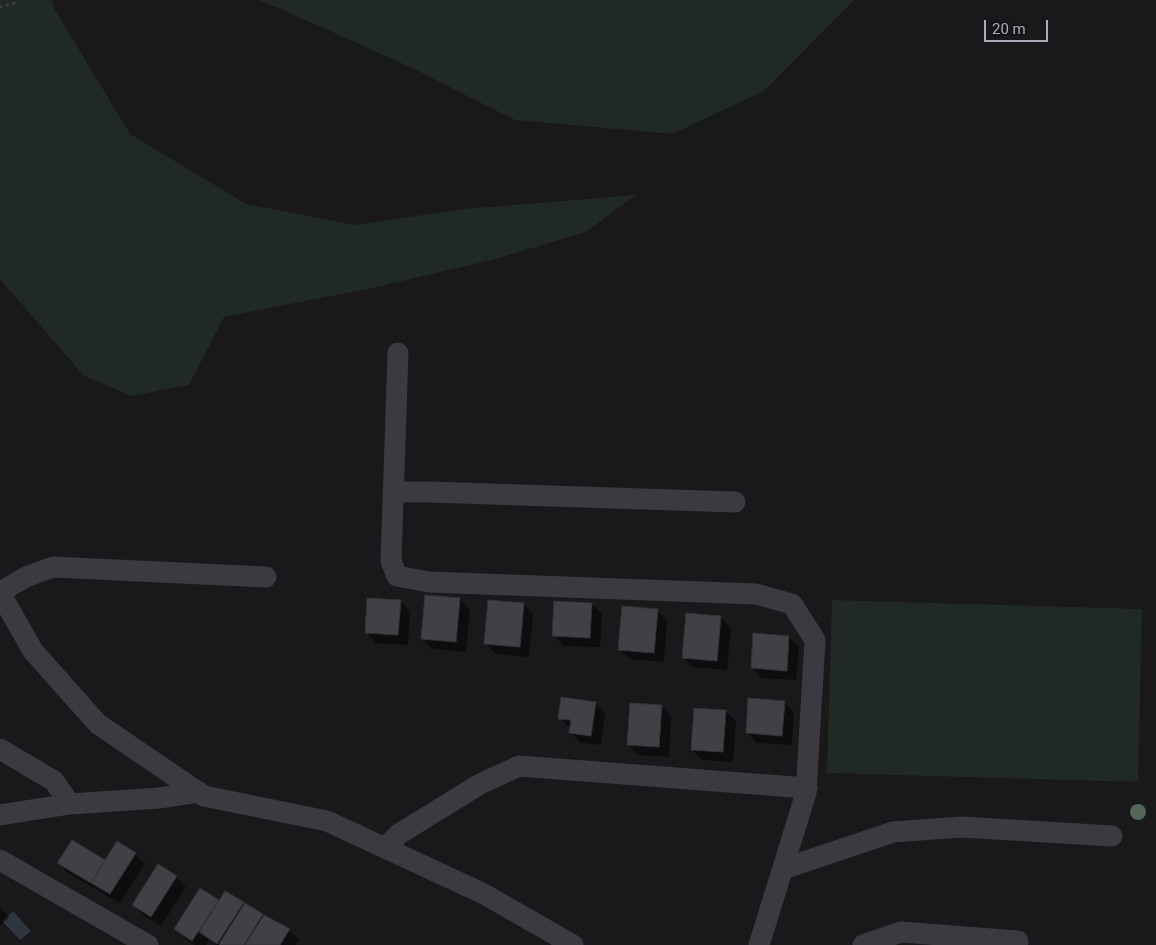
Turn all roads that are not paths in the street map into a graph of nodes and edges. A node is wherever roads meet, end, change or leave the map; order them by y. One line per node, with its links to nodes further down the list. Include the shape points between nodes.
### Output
1 (398, 353): 2 (street)
2 (393, 492): 3 (street); 7 (street, via 391,561 396,576 429,582 756,594 792,604 815,640)
3 (736, 502)
4 (266, 577): 5 (street, via 53,567 26,577)
5 (0, 593): 8 (street, via 33,651 98,724)
6 (0, 749): 9 (street, via 54,781)
7 (807, 788): 12 (street, via 519,766 480,784 399,834); 14 (street)
8 (199, 792): 9 (street); 12 (street, via 204,796 326,822)
9 (70, 804): 10 (street)
10 (0, 815)
11 (1112, 836): 14 (street, via 962,827 893,832)
12 (385, 848): 17 (street, via 484,894)
13 (0, 860): 16 (street)
14 (783, 869): 18 (street)
15 (1018, 941): 19 (street, via 901,932)
16 (148, 945)
17 (573, 945)
18 (759, 945)
19 (863, 945)

